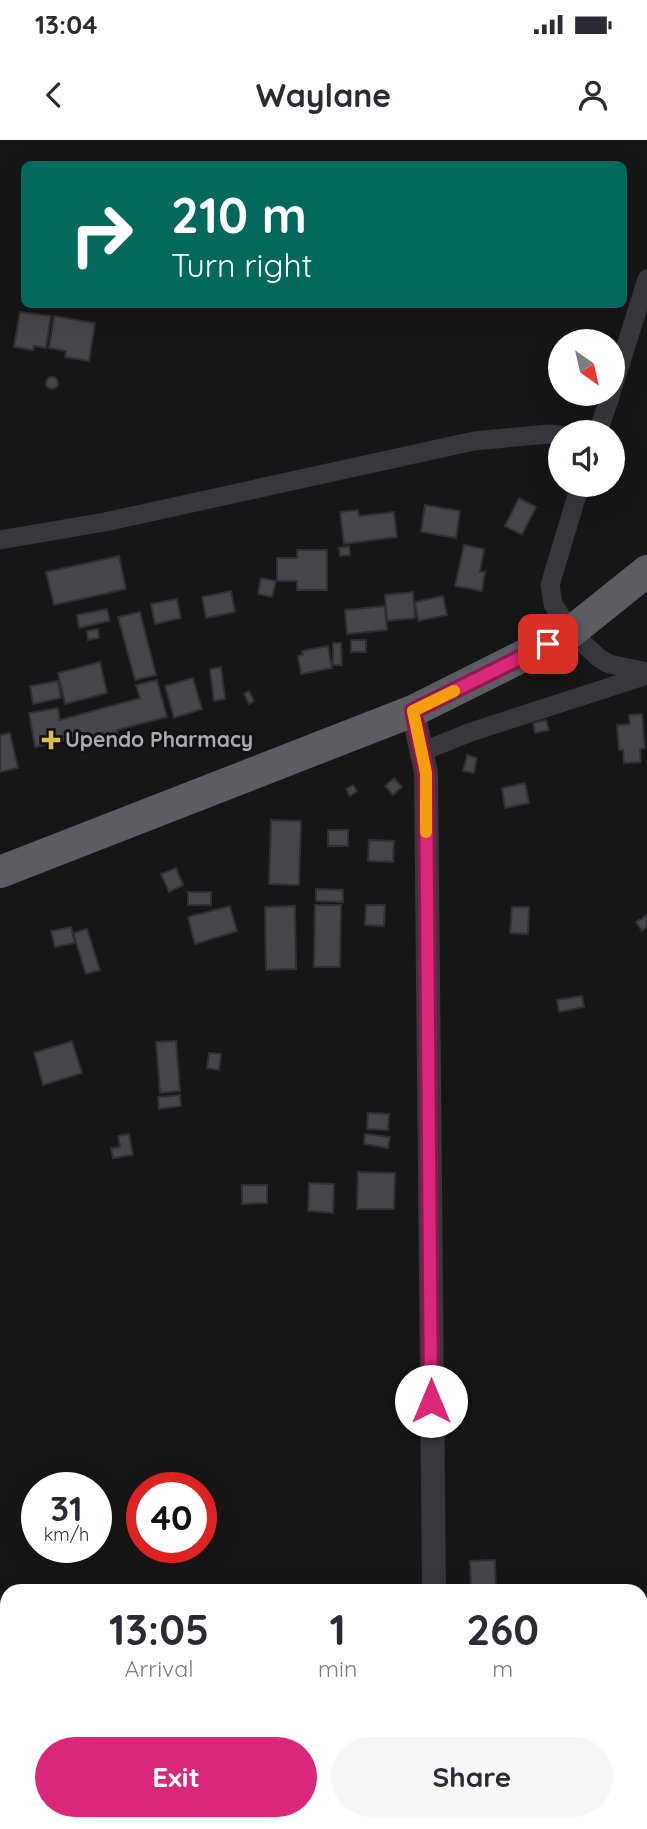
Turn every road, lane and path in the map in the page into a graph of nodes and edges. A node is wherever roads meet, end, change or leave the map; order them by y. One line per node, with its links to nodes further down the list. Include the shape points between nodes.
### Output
1 (647, 279): 2 (street)
2 (625, 350)
3 (548, 434): 5 (street, via 474,441)
4 (576, 497): 7 (street, via 550,585 553,604)
5 (0, 541)
6 (647, 571): 7 (highway)
7 (571, 632): 8 (street, via 599,659); 9 (highway)
8 (647, 673): 10 (street)
9 (413, 711): 10 (street); 11 (highway)
10 (421, 752): 12 (street, via 426,773)
11 (0, 872)
12 (434, 1584)

